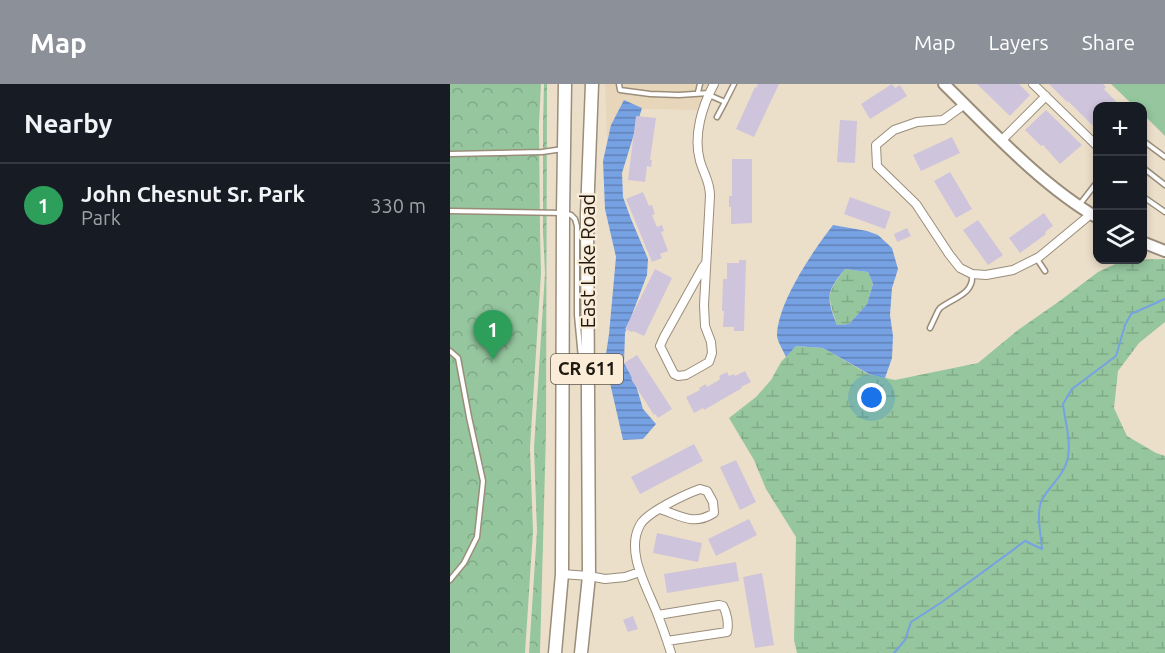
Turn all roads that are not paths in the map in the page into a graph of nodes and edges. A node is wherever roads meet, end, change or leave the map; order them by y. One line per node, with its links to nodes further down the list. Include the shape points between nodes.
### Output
1 (566, 84): 18 (main road, East Lake Road / CR 611)
2 (592, 84): 39 (main road, East Lake Road / CR 611, via 587,214)
3 (619, 84): 9 (lane, via 620,90 650,94)
4 (700, 84): 9 (lane)
5 (714, 84): 10 (street)
6 (734, 84): 12 (lane)
7 (944, 84): 13 (street)
8 (1033, 84): 11 (street)
9 (698, 92): 10 (lane)
10 (709, 94): 12 (lane); 34 (street, via 699,124 698,145 710,187)
11 (1046, 96): 15 (street); 16 (street)
12 (725, 102): 14 (lane)
13 (965, 104): 15 (street); 36 (street, via 943,120 917,122 894,130 876,145 878,166 916,204 960,267)
14 (717, 117)
15 (1002, 140): 25 (street)
16 (1093, 142)
17 (1147, 143): 20 (lane)
18 (564, 149): 19 (lane); 28 (main road, East Lake Road / CR 611)
19 (450, 154)
20 (1165, 157)
21 (1147, 170): 22 (lane)
22 (1165, 185)
23 (1093, 187): 25 (lane)
24 (1147, 199): 27 (lane)
25 (1078, 206): 29 (street)
26 (450, 211): 28 (lane)
27 (1165, 212)
28 (563, 213): 39 (lane, via 571,215 577,226 578,315); 42 (main road, East Lake Road / CR 611)
29 (1093, 215)
30 (1093, 217): 33 (street)
31 (1147, 244): 32 (street)
32 (1165, 251)
33 (1036, 258): 35 (lane); 36 (street, via 1013,270)
34 (706, 263): 34 (street, via 705,326 712,353 709,362 678,376 660,346)
35 (1045, 271)
36 (972, 274): 37 (lane, via 971,285 964,294 940,308)
37 (930, 328)
38 (450, 351): 44 (lane, via 458,358 483,481 477,537)
39 (587, 427): 43 (main road, East Lake Road / CR 611)
40 (660, 509): 40 (street, via 694,521 714,513 707,491 700,489); 41 (street, via 641,523 635,539)
41 (640, 572): 43 (street, via 605,579); 45 (street)
42 (562, 574): 43 (street); 47 (main road, East Lake Road / CR 611)
43 (589, 576): 48 (main road, East Lake Road / CR 611)
44 (450, 580)
45 (658, 615): 46 (street); 46 (street, via 719,605 725,609 727,632)
46 (667, 641): 49 (street)
47 (555, 653)
48 (581, 653)
49 (671, 653)

